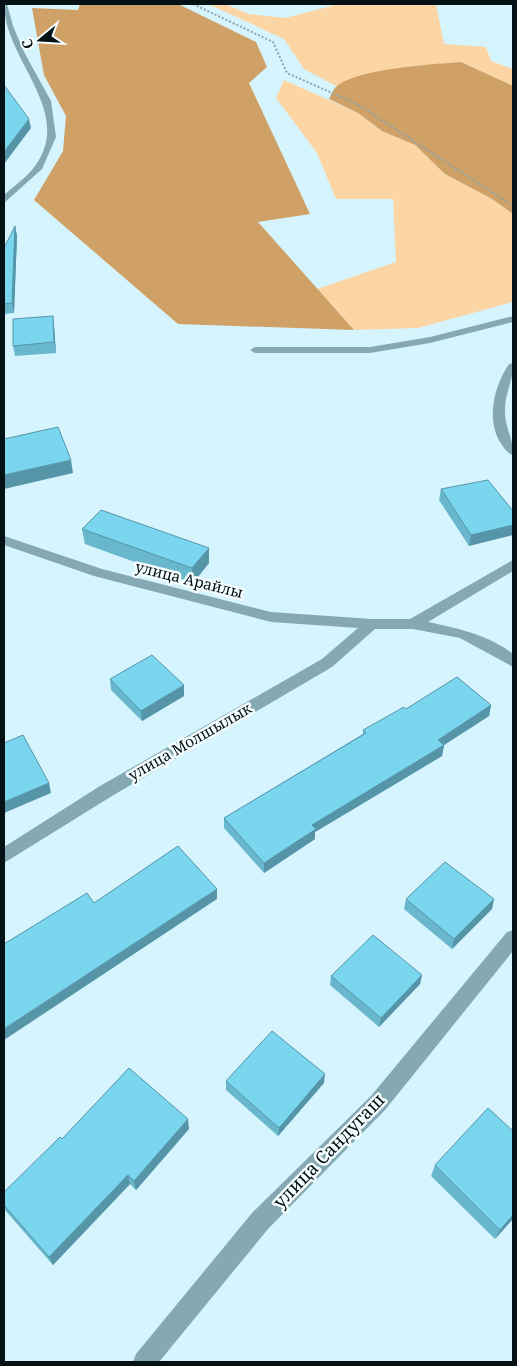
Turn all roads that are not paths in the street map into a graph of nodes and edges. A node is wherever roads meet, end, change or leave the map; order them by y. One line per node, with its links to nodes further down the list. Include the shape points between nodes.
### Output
1 (4, 4): 2 (street, via 20,52 47,101 52,137 39,167)
2 (4, 200)
3 (513, 319): 4 (street, via 430,340 370,350)
4 (255, 350)
5 (513, 366): 6 (street, via 497,409 505,442)
6 (513, 451)
7 (4, 540): 9 (street, улица Арайлы, via 99,573 271,617)
8 (513, 565): 10 (street)
9 (372, 624): 10 (street, улица Арайлы); 12 (street, улица Молшылык, via 327,663 106,791)
10 (413, 624): 11 (street, улица Арайлы, via 463,634)
11 (513, 662)
12 (4, 856)
13 (513, 938): 14 (street, улица Сандугаш, via 378,1103 260,1221)
14 (144, 1362)

